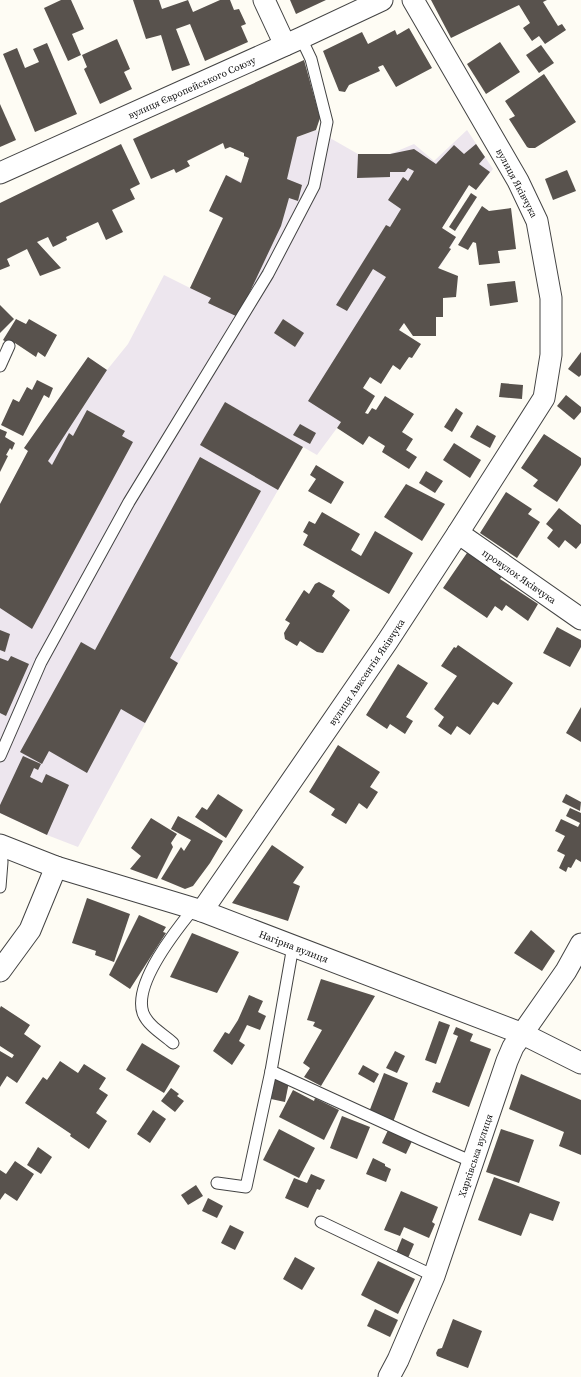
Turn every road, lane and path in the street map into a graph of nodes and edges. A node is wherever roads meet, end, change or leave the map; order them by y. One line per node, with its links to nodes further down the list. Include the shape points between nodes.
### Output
1 (264, 0): 4 (street)
2 (382, 0): 4 (street, вулиця Європейського Союзу)
3 (413, 0): 8 (street, вулиця Яківчука, via 518,181 537,220 551,298 551,355 544,398)
4 (293, 42): 5 (street, вулиця Європейського Союзу); 11 (lane, via 311,59 327,122 314,186 268,274 122,516 41,662)
5 (0, 173)
6 (9, 346): 7 (lane)
7 (0, 366)
8 (526, 429): 9 (street, вулиця Авксентія Яківчука)
9 (458, 533): 10 (street, провулок Яківчука); 15 (street, вулиця Авксентія Яківчука, via 387,642)
10 (581, 619)
11 (0, 756)
12 (0, 845): 13 (street, Нагірна вулиця); 14 (lane)
13 (56, 866): 15 (street, Нагірна вулиця); 18 (street, via 30,930)
14 (0, 887)
15 (198, 910): 17 (street, Нагірна вулиця); 20 (lane, via 175,932 148,976 142,998 143,1012 150,1024)
16 (581, 944): 19 (street, Харківська вулиця, via 566,971)
17 (293, 946): 19 (street, Нагірна вулиця); 22 (lane)
18 (0, 971)
19 (523, 1034): 21 (street, Нагірна вулиця); 23 (street, Харківська вулиця, via 507,1061)
20 (173, 1043)
21 (581, 1063)
22 (271, 1071): 23 (lane); 24 (lane, via 246,1187)
23 (473, 1162): 26 (street, Харківська вулиця)
24 (217, 1183)
25 (321, 1222): 26 (lane)
26 (434, 1276): 27 (street, Харківська вулиця)
27 (389, 1377)

